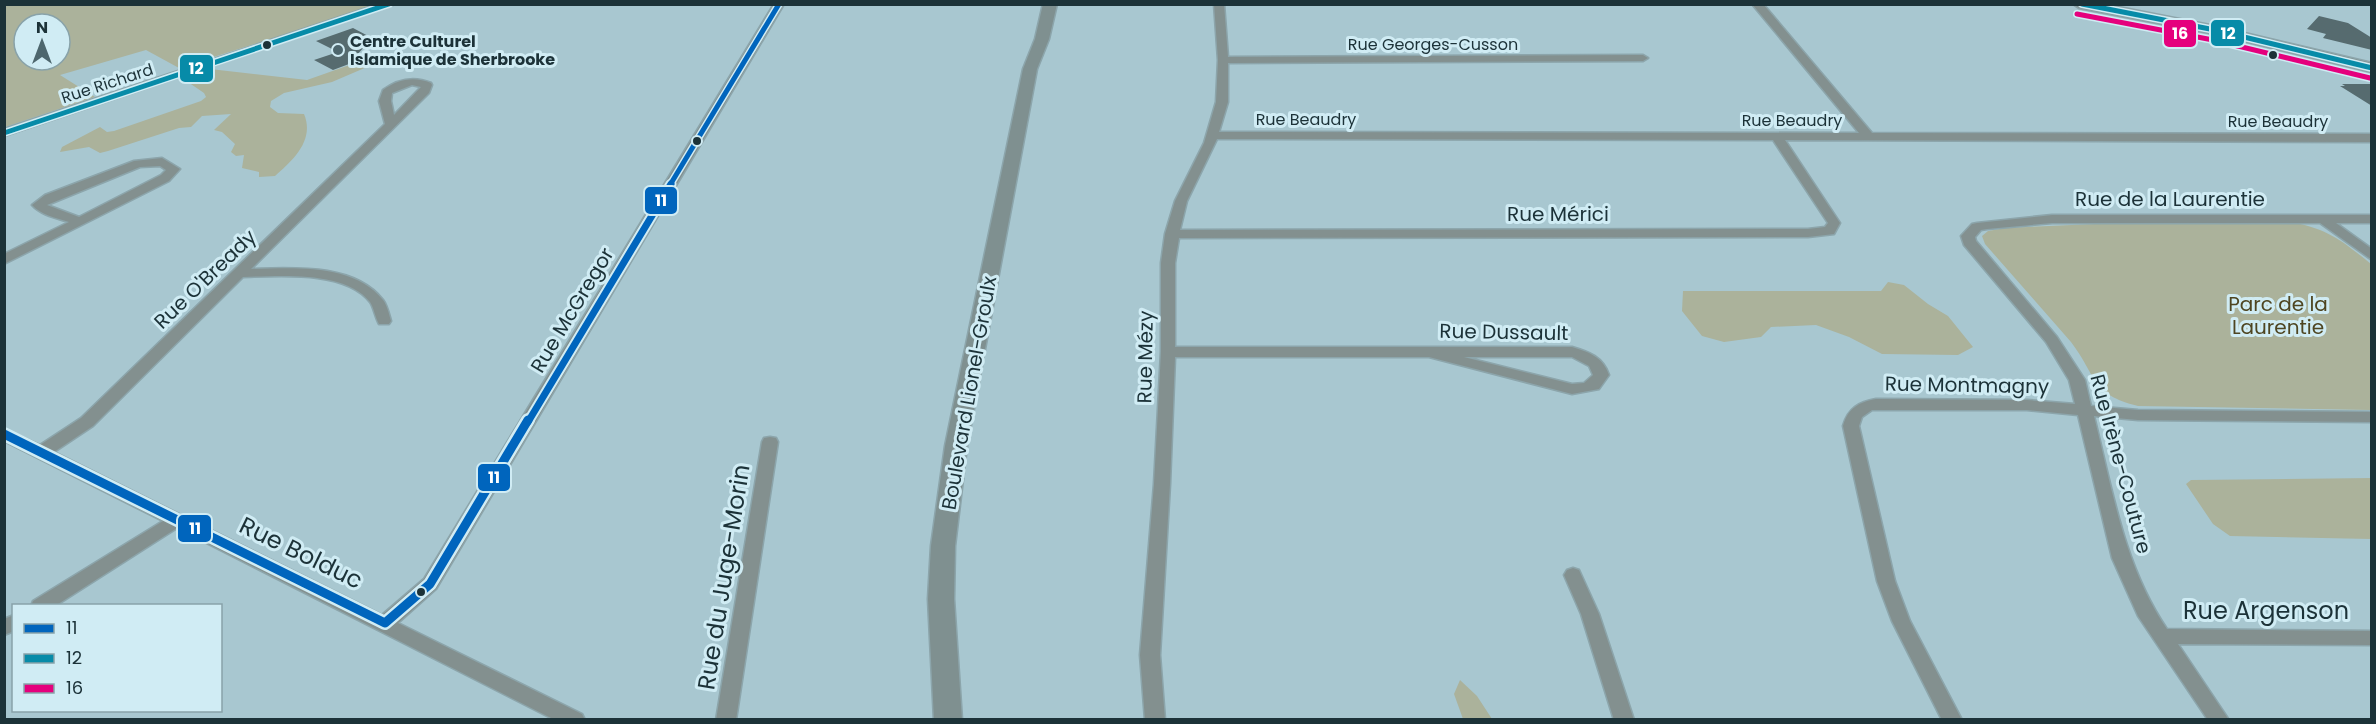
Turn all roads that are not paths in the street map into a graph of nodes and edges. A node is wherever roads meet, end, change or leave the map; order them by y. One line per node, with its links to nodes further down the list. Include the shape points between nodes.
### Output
1 (390, 4): 13 (street, Rue Richard)
2 (780, 4): 37 (street, Rue McGregor, via 430,584)
3 (1038, 4): 11 (main road, Boulevard Lionel-Groulx, via 1030,39)
4 (1050, 4): 11 (main road, Boulevard Lionel-Groulx)
5 (1219, 4): 9 (street, Rue Mézy)
6 (1756, 4): 16 (street)
7 (2079, 4): 10 (main road, via 2199,27)
8 (1643, 58): 9 (street, Rue Georges-Cusson)
9 (1223, 60): 14 (street, Rue Mézy, via 1221,102)
10 (2372, 68)
11 (1030, 69): 42 (main road, Boulevard Lionel-Groulx, via 948,496 941,599)
12 (390, 123): 25 (street, Rue O'Bready)
13 (4, 133)
14 (1212, 135): 15 (street, Rue Beaudry); 22 (street, Rue Mézy, via 1181,201)
15 (1776, 136): 16 (street, Rue Beaudry); 22 (street, Rue Mérici, via 1834,223 1829,231)
16 (1868, 136): 17 (street, Rue Beaudry)
17 (2372, 138)
18 (2323, 219): 19 (street, Rue de la Laurentie); 21 (street, Rue de la Laurentie, via 2052,219 1987,225); 23 (street)
19 (2372, 219)
20 (79, 221): 20 (street, via 165,178 174,169 162,162 138,164 38,205); 24 (street)
21 (1970, 231): 29 (street, Rue Irène-Couture, via 1970,242 2067,361)
22 (1172, 234): 27 (street, Rue Mézy, via 1168,262)
23 (2372, 256)
24 (4, 260)
25 (239, 273): 26 (street, via 334,277 373,295); 33 (street, Rue O'Bready, via 87,422)
26 (384, 321)
27 (1168, 352): 28 (street, Rue Dussault); 43 (street, Rue Mézy, via 1150,655)
28 (1429, 352): 28 (street, Rue Dussault, via 1572,389 1596,384 1601,375 1593,361 1572,352)
29 (2085, 410): 30 (street, Rue Montmagny, via 2138,415); 38 (street, Rue Irène-Couture, via 2121,558); 45 (street, Rue Montmagny, via 2027,405 1889,404 1865,407 1852,417 1886,581 1901,621)
30 (2372, 417)
31 (4, 434): 33 (street, Rue Bolduc)
32 (770, 442): 41 (street, Rue du Juge-Morin)
33 (41, 452): 34 (street, Rue Bolduc)
34 (177, 520): 36 (street); 37 (street, Rue Bolduc)
35 (1573, 575): 44 (street, via 1590,614)
36 (43, 604)
37 (385, 623): 40 (street, Rue Bolduc)
38 (2161, 636): 39 (street, Rue Argenson); 46 (street, Rue Irène-Couture)
39 (2372, 638)
40 (575, 720)
41 (726, 720)
42 (948, 720)
43 (1155, 720)
44 (1624, 720)
45 (1952, 720)
46 (2219, 720)

